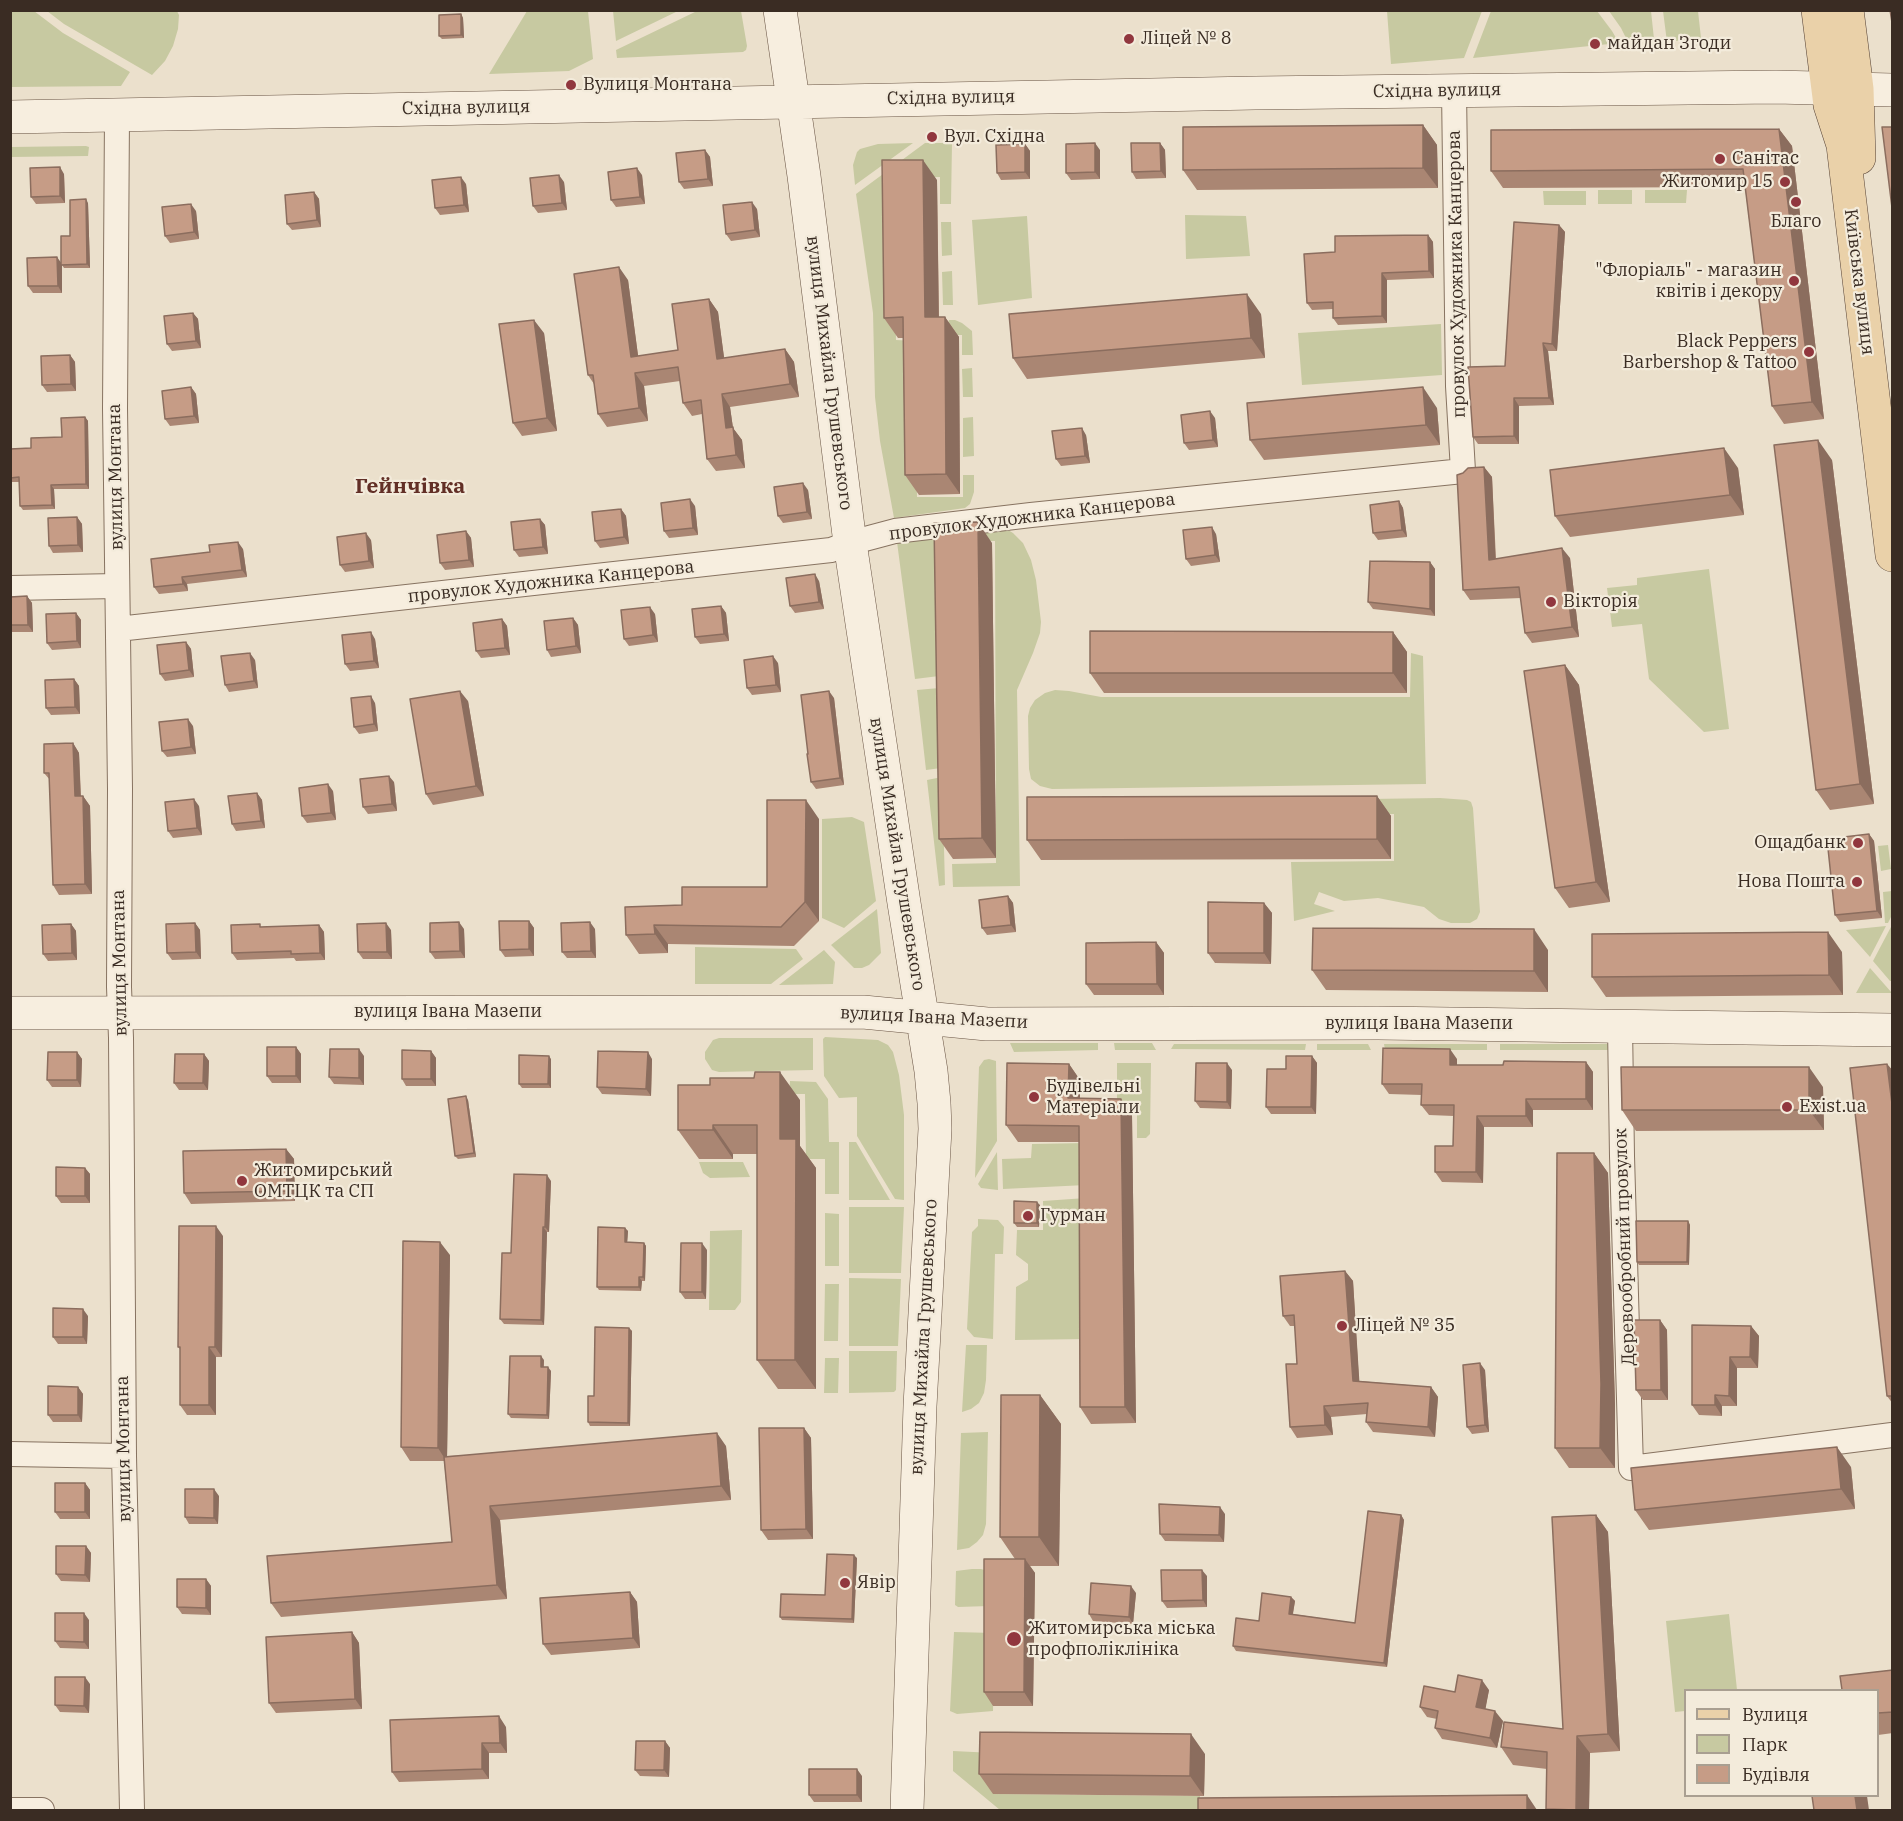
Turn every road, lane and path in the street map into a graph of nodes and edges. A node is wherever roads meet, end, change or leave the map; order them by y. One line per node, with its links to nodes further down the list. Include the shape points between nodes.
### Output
1 (780, 10): 9 (main road, вулиця Михайла Грушевського)
2 (802, 10): 9 (main road, вулиця Михайла Грушевського)
3 (1818, 10): 6 (main road, Київська вулиця)
4 (1847, 10): 6 (main road, Київська вулиця)
5 (1893, 90): 6 (main road, Східна вулиця)
6 (1843, 97): 7 (main road, Східна вулиця, via 1776,87); 8 (main road, Східна вулиця); 13 (main road, Київська вулиця, via 1859,161); 15 (main road, Київська вулиця, via 1843,145)
7 (1454, 99): 9 (main road, Східна вулиця); 14 (street, провулок Художника Канцерова, via 1463,471 1031,515 895,531)
8 (1893, 105)
9 (805, 109): 11 (main road, Східна вулиця); 14 (main road, вулиця Михайла Грушевського)
10 (10, 117): 11 (main road, Східна вулиця)
11 (117, 124): 12 (main road, Східна вулиця); 16 (street, вулиця Монтана)
12 (10, 133)
13 (1893, 436)
14 (858, 541): 18 (street, провулок Художника Канцерова, via 831,550); 21 (main road, вулиця Михайла Грушевського)
15 (1893, 555)
16 (117, 586): 17 (street); 18 (street, вулиця Монтана)
17 (10, 588)
18 (118, 629): 19 (street, вулиця Монтана)
19 (120, 1012): 20 (main road, вулиця Івана Мазепи); 21 (main road, вулиця Івана Мазепи, via 862,1012); 26 (street, вулиця Монтана)
20 (10, 1013)
21 (930, 1018): 22 (main road, вулиця Івана Мазепи, via 987,1024); 30 (main road, вулиця Михайла Грушевського, via 935,1129 920,1406); 31 (main road, вулиця Михайла Грушевського, via 947,1069 951,1130 934,1422)
22 (1620, 1026): 23 (main road, вулиця Івана Мазепи); 24 (street, Деревообробний провулок, via 1632,1468)
23 (1893, 1030)
24 (1893, 1435)
25 (10, 1454): 26 (street)
26 (124, 1456): 29 (street, вулиця Монтана)
27 (10, 1810): 28 (street)
28 (42, 1810)
29 (132, 1810)
30 (907, 1810)
31 (921, 1810)

